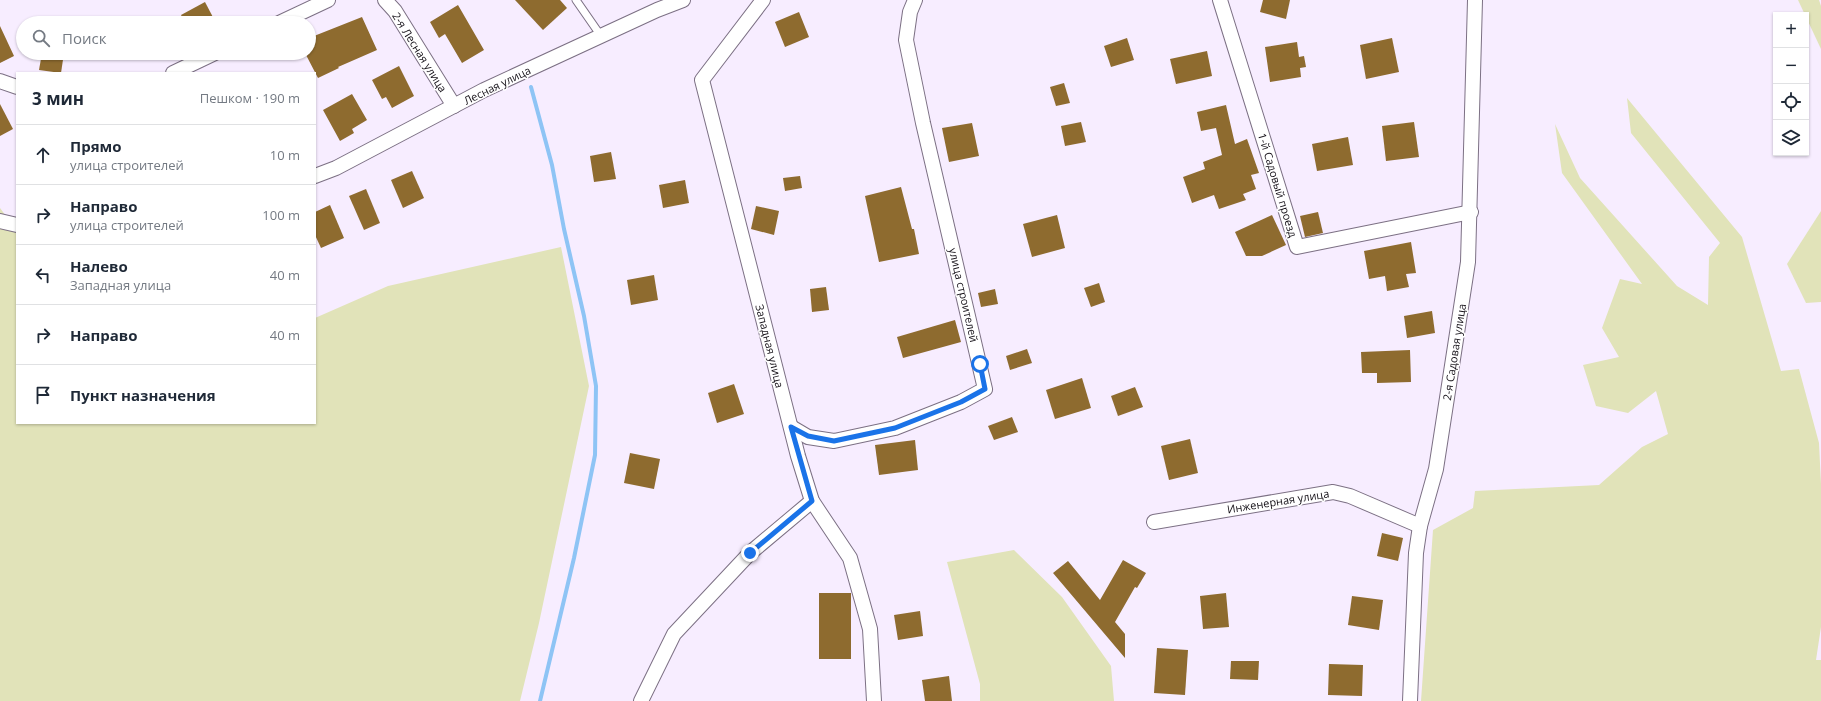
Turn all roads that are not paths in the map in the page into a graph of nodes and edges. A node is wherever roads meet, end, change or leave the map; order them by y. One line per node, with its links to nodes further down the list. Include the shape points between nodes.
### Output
1 (328, 0): 9 (street)
2 (385, 0): 15 (street, 2-я Лесная улица, via 395,11)
3 (576, 0): 10 (lane)
4 (683, 0): 10 (street, Лесная улица)
5 (762, 0): 20 (street, Западная улица, via 702,80)
6 (915, 0): 20 (street, улица строителей, via 910,12 906,40 985,389 961,402 895,428 834,441 808,436)
7 (1220, 0): 17 (street, 1-й Садовый проезд, via 1297,247)
8 (1475, 0): 17 (street, 2-я Садовая улица)
9 (294, 16)
10 (601, 36): 15 (street, Лесная улица)
11 (200, 60): 12 (street)
12 (175, 72)
13 (0, 81): 14 (street)
14 (16, 87)
15 (454, 106): 16 (street, Лесная улица, via 336,168)
16 (316, 176)
17 (1471, 212): 23 (street, 2-я Садовая улица, via 1468,262 1436,469)
18 (0, 221): 19 (street)
19 (16, 226)
20 (791, 427): 21 (street, Западная улица)
21 (812, 501): 24 (street, via 750,553 674,634); 25 (street, Западная улица, via 850,558 870,629)
22 (1154, 522): 23 (street, Инженерная улица, via 1333,492 1350,496)
23 (1420, 526): 26 (street, 2-я Садовая улица, via 1416,553)
24 (641, 701)
25 (874, 701)
26 (1410, 701)

